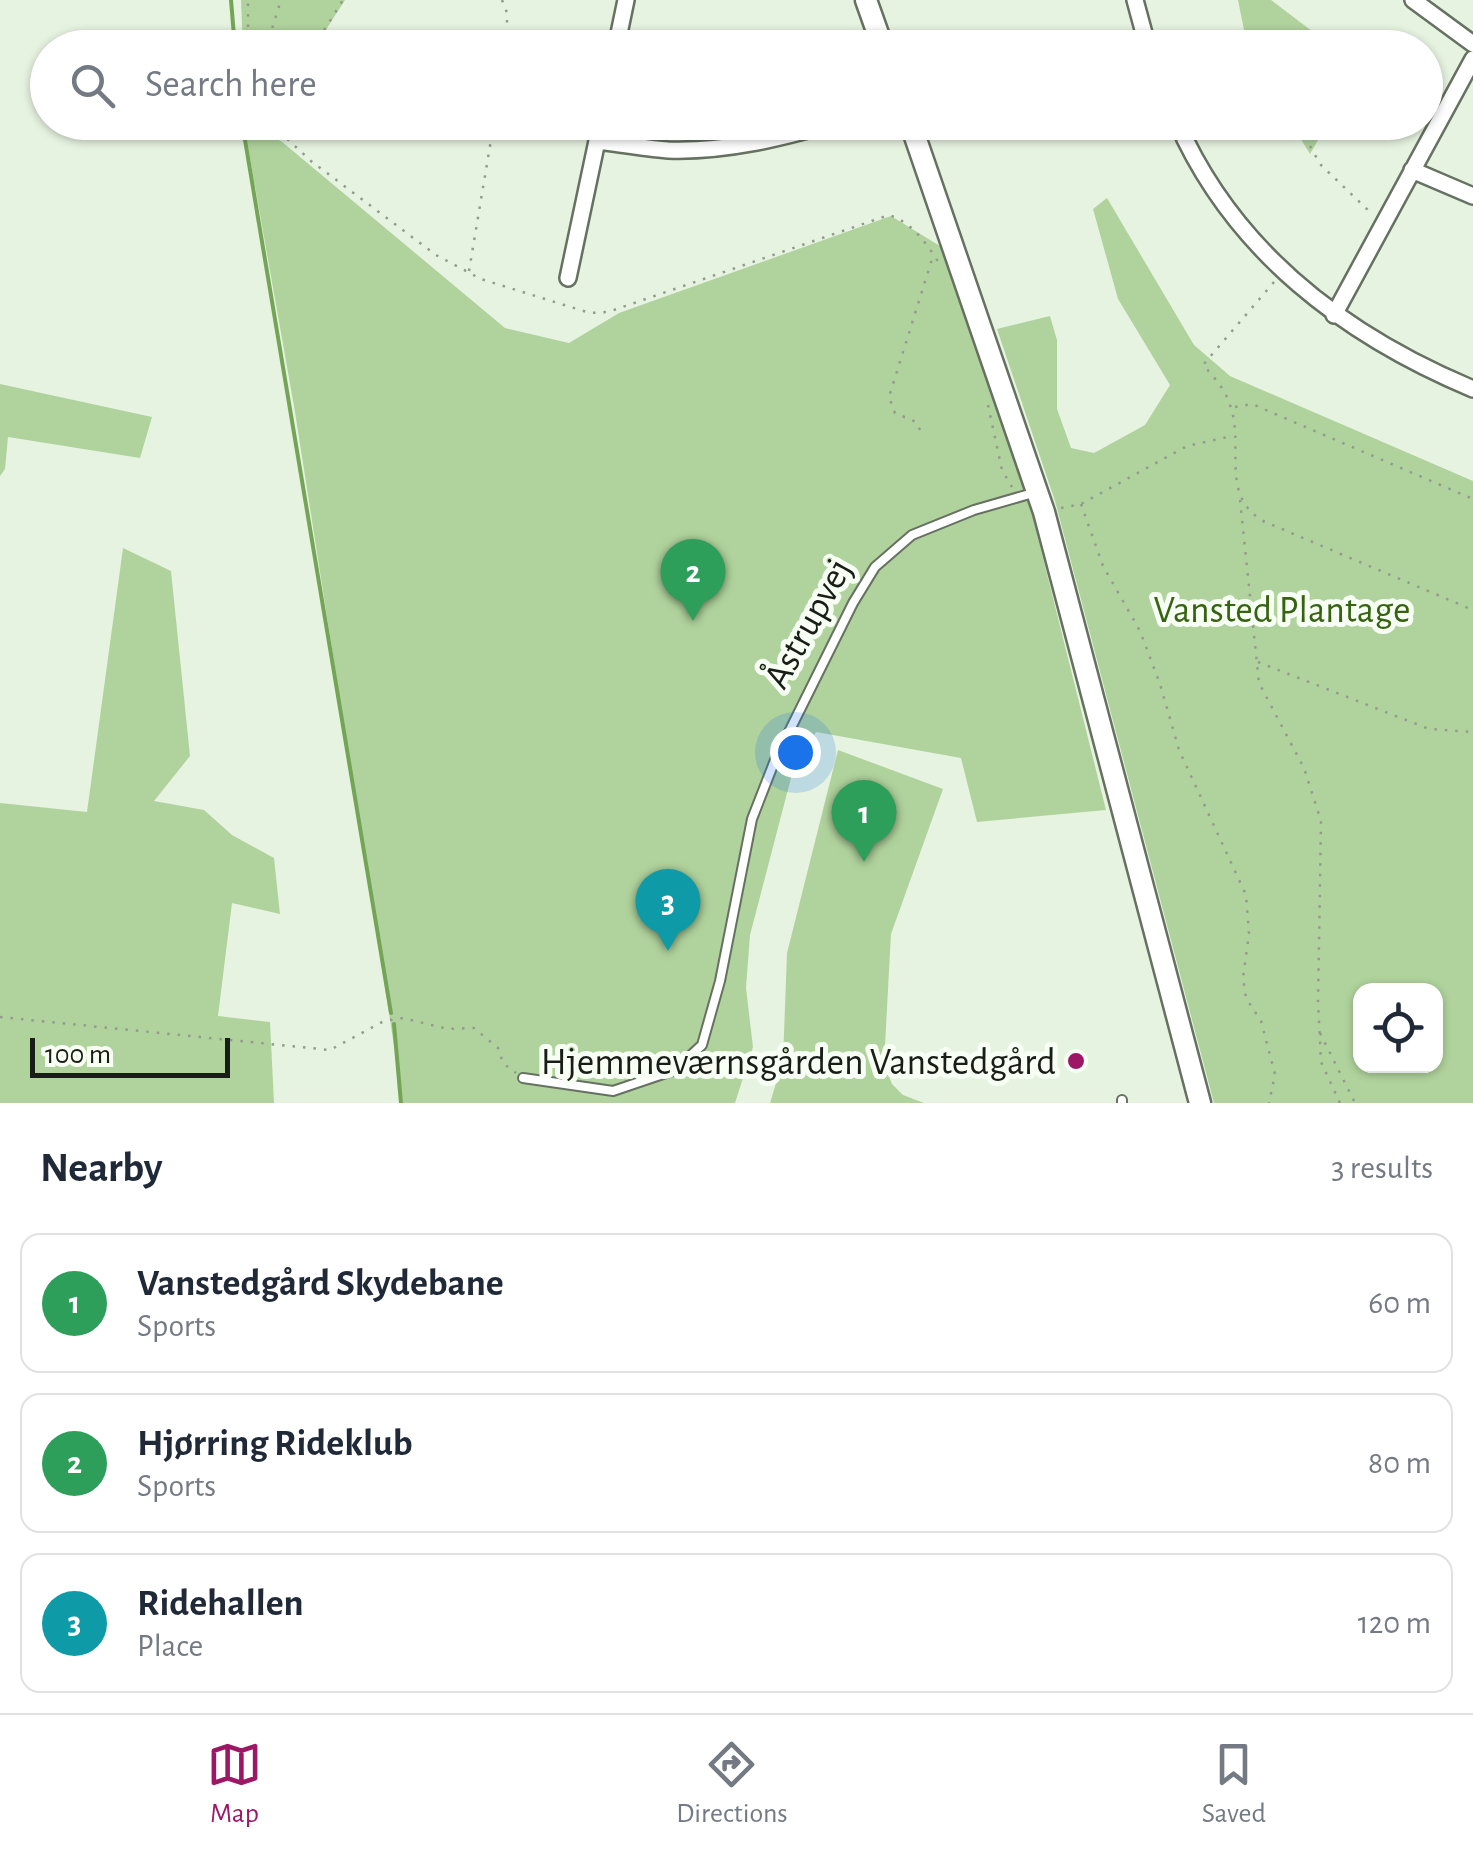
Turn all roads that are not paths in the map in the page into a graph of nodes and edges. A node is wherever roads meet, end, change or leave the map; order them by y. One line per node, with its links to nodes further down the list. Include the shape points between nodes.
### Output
1 (626, 0): 5 (street)
2 (866, 0): 6 (street)
3 (1135, 0): 7 (street)
4 (1413, 0): 8 (street)
5 (620, 30)
6 (877, 30)
7 (1143, 30)
8 (1473, 44)
9 (1473, 59): 10 (street)
10 (1443, 114)
11 (598, 140): 12 (street, via 666,150); 18 (street)
12 (773, 140)
13 (916, 140): 21 (street)
14 (1186, 140): 19 (street, via 1249,236)
15 (1428, 140): 16 (street)
16 (1412, 170): 17 (street); 19 (street)
17 (1473, 196)
18 (568, 278)
19 (1334, 315): 20 (street, via 1387,349)
20 (1473, 389)
21 (1033, 500): 22 (lane, Åstrupvej, via 974,510 912,535 875,567 852,603 752,819 702,1044 675,1070 613,1091); 23 (street)
22 (523, 1078)
23 (1200, 1103)

